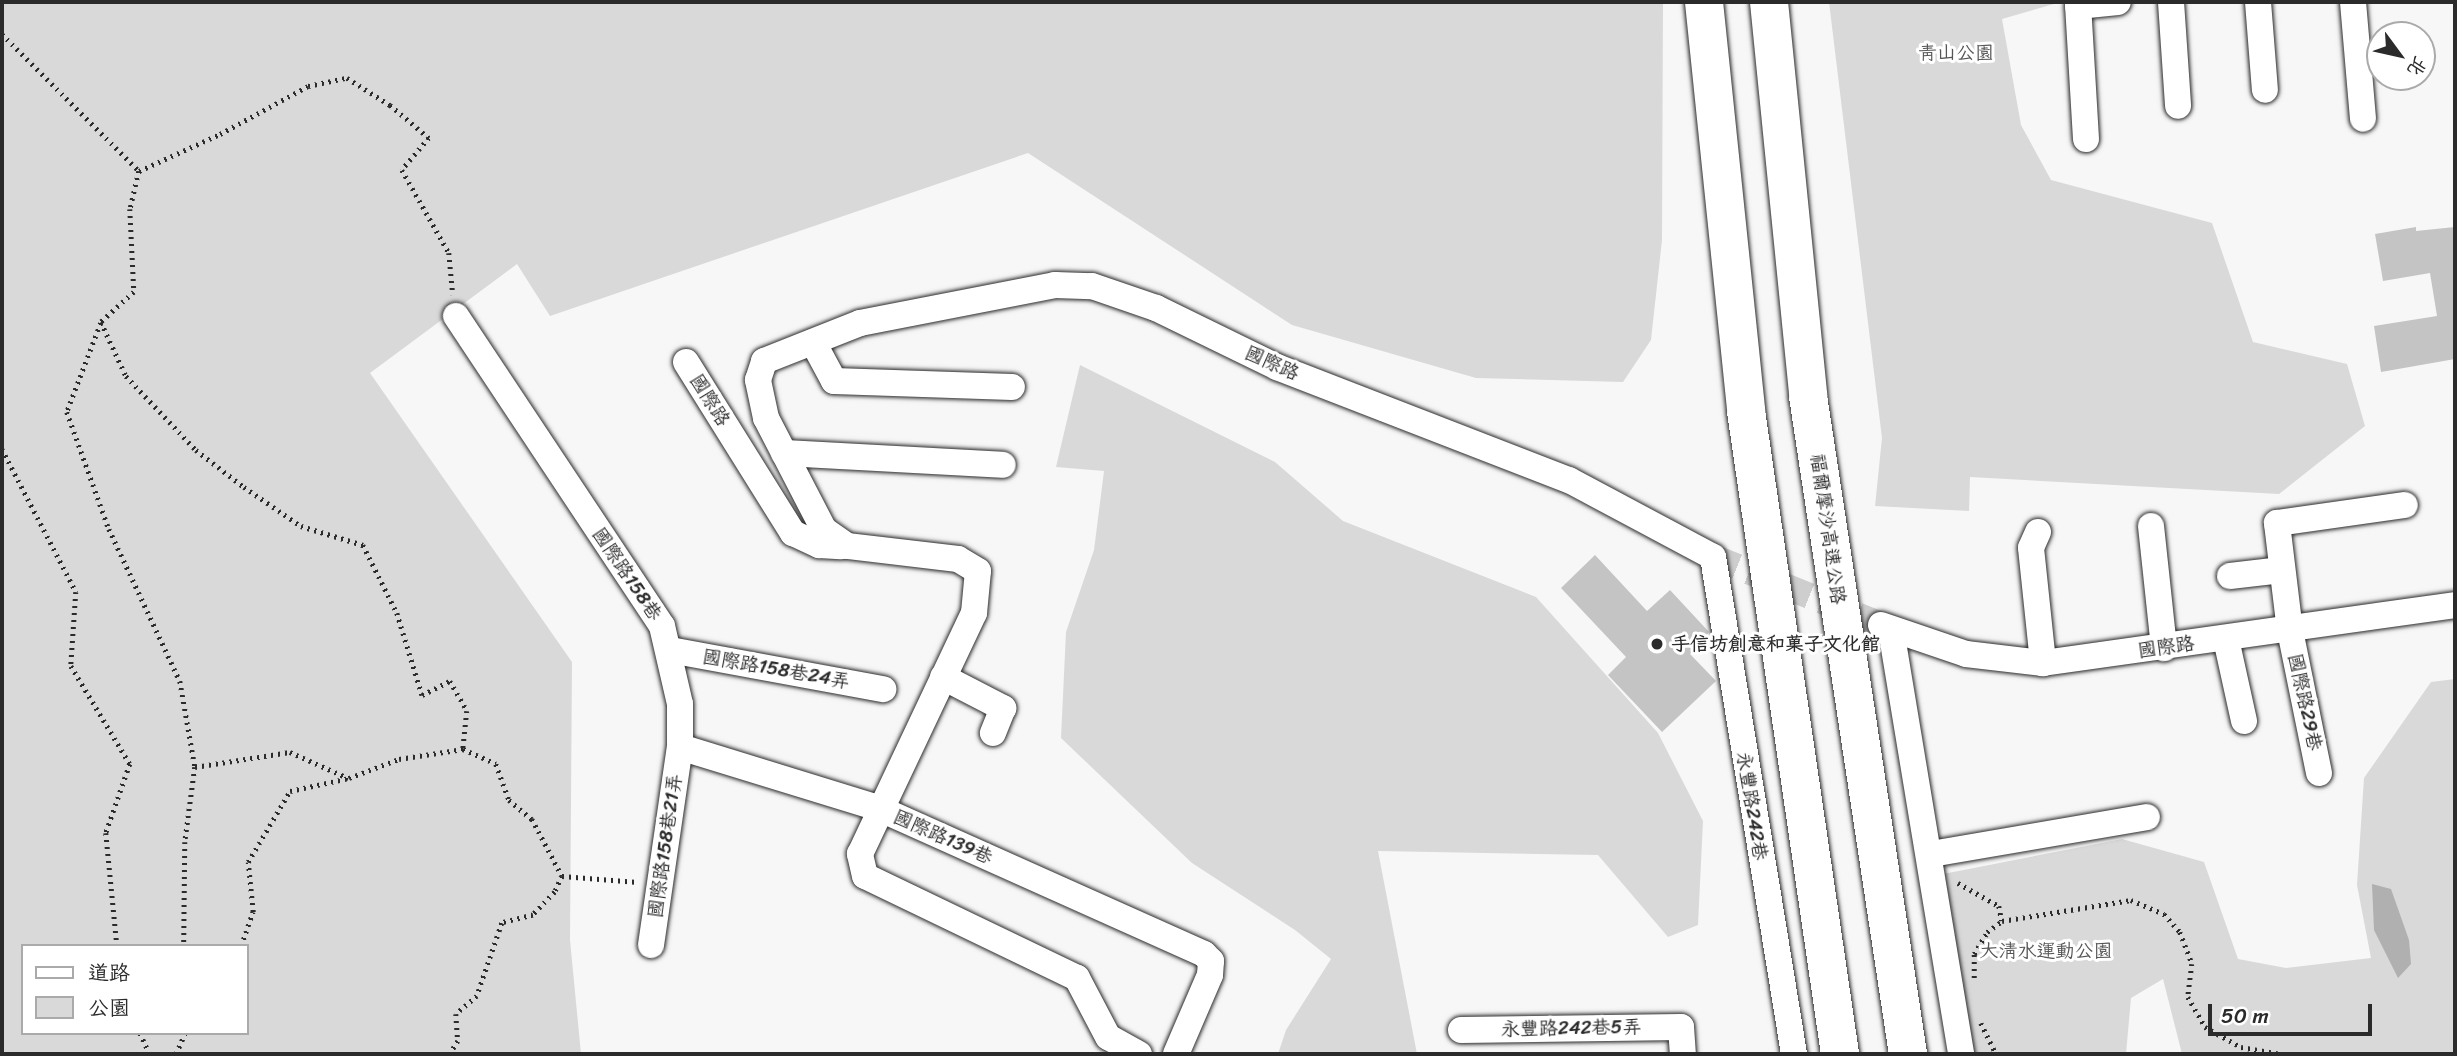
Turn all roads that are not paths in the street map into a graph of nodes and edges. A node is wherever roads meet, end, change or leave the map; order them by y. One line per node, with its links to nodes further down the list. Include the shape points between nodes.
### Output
1 (1704, 2): 45 (highway, via 1745,411)
2 (1769, 2): 46 (highway, 福爾摩沙高速公路, via 1808,396)
3 (2118, 2): 10 (street, via 2078,6)
4 (2171, 2): 8 (street)
5 (2258, 2): 7 (street)
6 (2353, 2): 9 (street)
7 (2265, 90)
8 (2178, 106)
9 (2364, 119)
10 (2086, 139)
11 (456, 316): 28 (street, 國際路158巷, via 662,626)
12 (813, 342): 14 (street, via 834,381); 15 (street, 國際路, via 764,361 758,380 766,418); 21 (street, 國際路, via 860,323 1055,285 1092,286 1156,307 1277,367 1569,480)
13 (686, 362): 20 (street, 國際路, via 793,533 819,545)
14 (1012, 387)
15 (784, 453): 16 (street); 20 (street, 國際路, via 824,530)
16 (1003, 466)
17 (2405, 505): 22 (street, 國際路29巷, via 2277,523)
18 (2151, 526): 27 (street)
19 (2038, 532): 29 (street, via 2031,548)
20 (847, 546): 30 (street, 國際路, via 958,559 978,571 974,613)
21 (1713, 557): 44 (street, 永豐路242巷)
22 (2282, 570): 23 (street); 25 (street, 國際路29巷)
23 (2230, 576)
24 (2455, 606): 25 (street, 國際路)
25 (2290, 631): 26 (street, 國際路); 35 (street, 國際路29巷)
26 (2225, 639): 27 (street, 國際路); 32 (street)
27 (2164, 648): 29 (street, 國際路)
28 (670, 650): 31 (street, 國際路158巷24弄); 34 (street, 國際路158巷, via 680,704)
29 (2043, 663): 38 (street, 國際路, via 1966,654 1886,628)
30 (943, 677): 33 (street, via 1003,708); 36 (street, 國際路)
31 (883, 689)
32 (2244, 721)
33 (993, 733)
34 (680, 747): 36 (street); 39 (street, 國際路158巷21弄)
35 (2319, 773)
36 (878, 808): 41 (street, 國際路139巷, via 860,854 865,876 1077,978 1108,1037); 42 (street, 國際路139巷, via 1204,954 1211,961 1210,975)
37 (2147, 817): 38 (street)
38 (1943, 853): 47 (street)
39 (651, 946)
40 (1461, 1030): 43 (street, 永豐路242巷5弄, via 1681,1027)
41 (1139, 1054)
42 (1176, 1054)
43 (1683, 1054)
44 (1794, 1054)
45 (1840, 1054)
46 (1908, 1054)
47 (1961, 1054)

